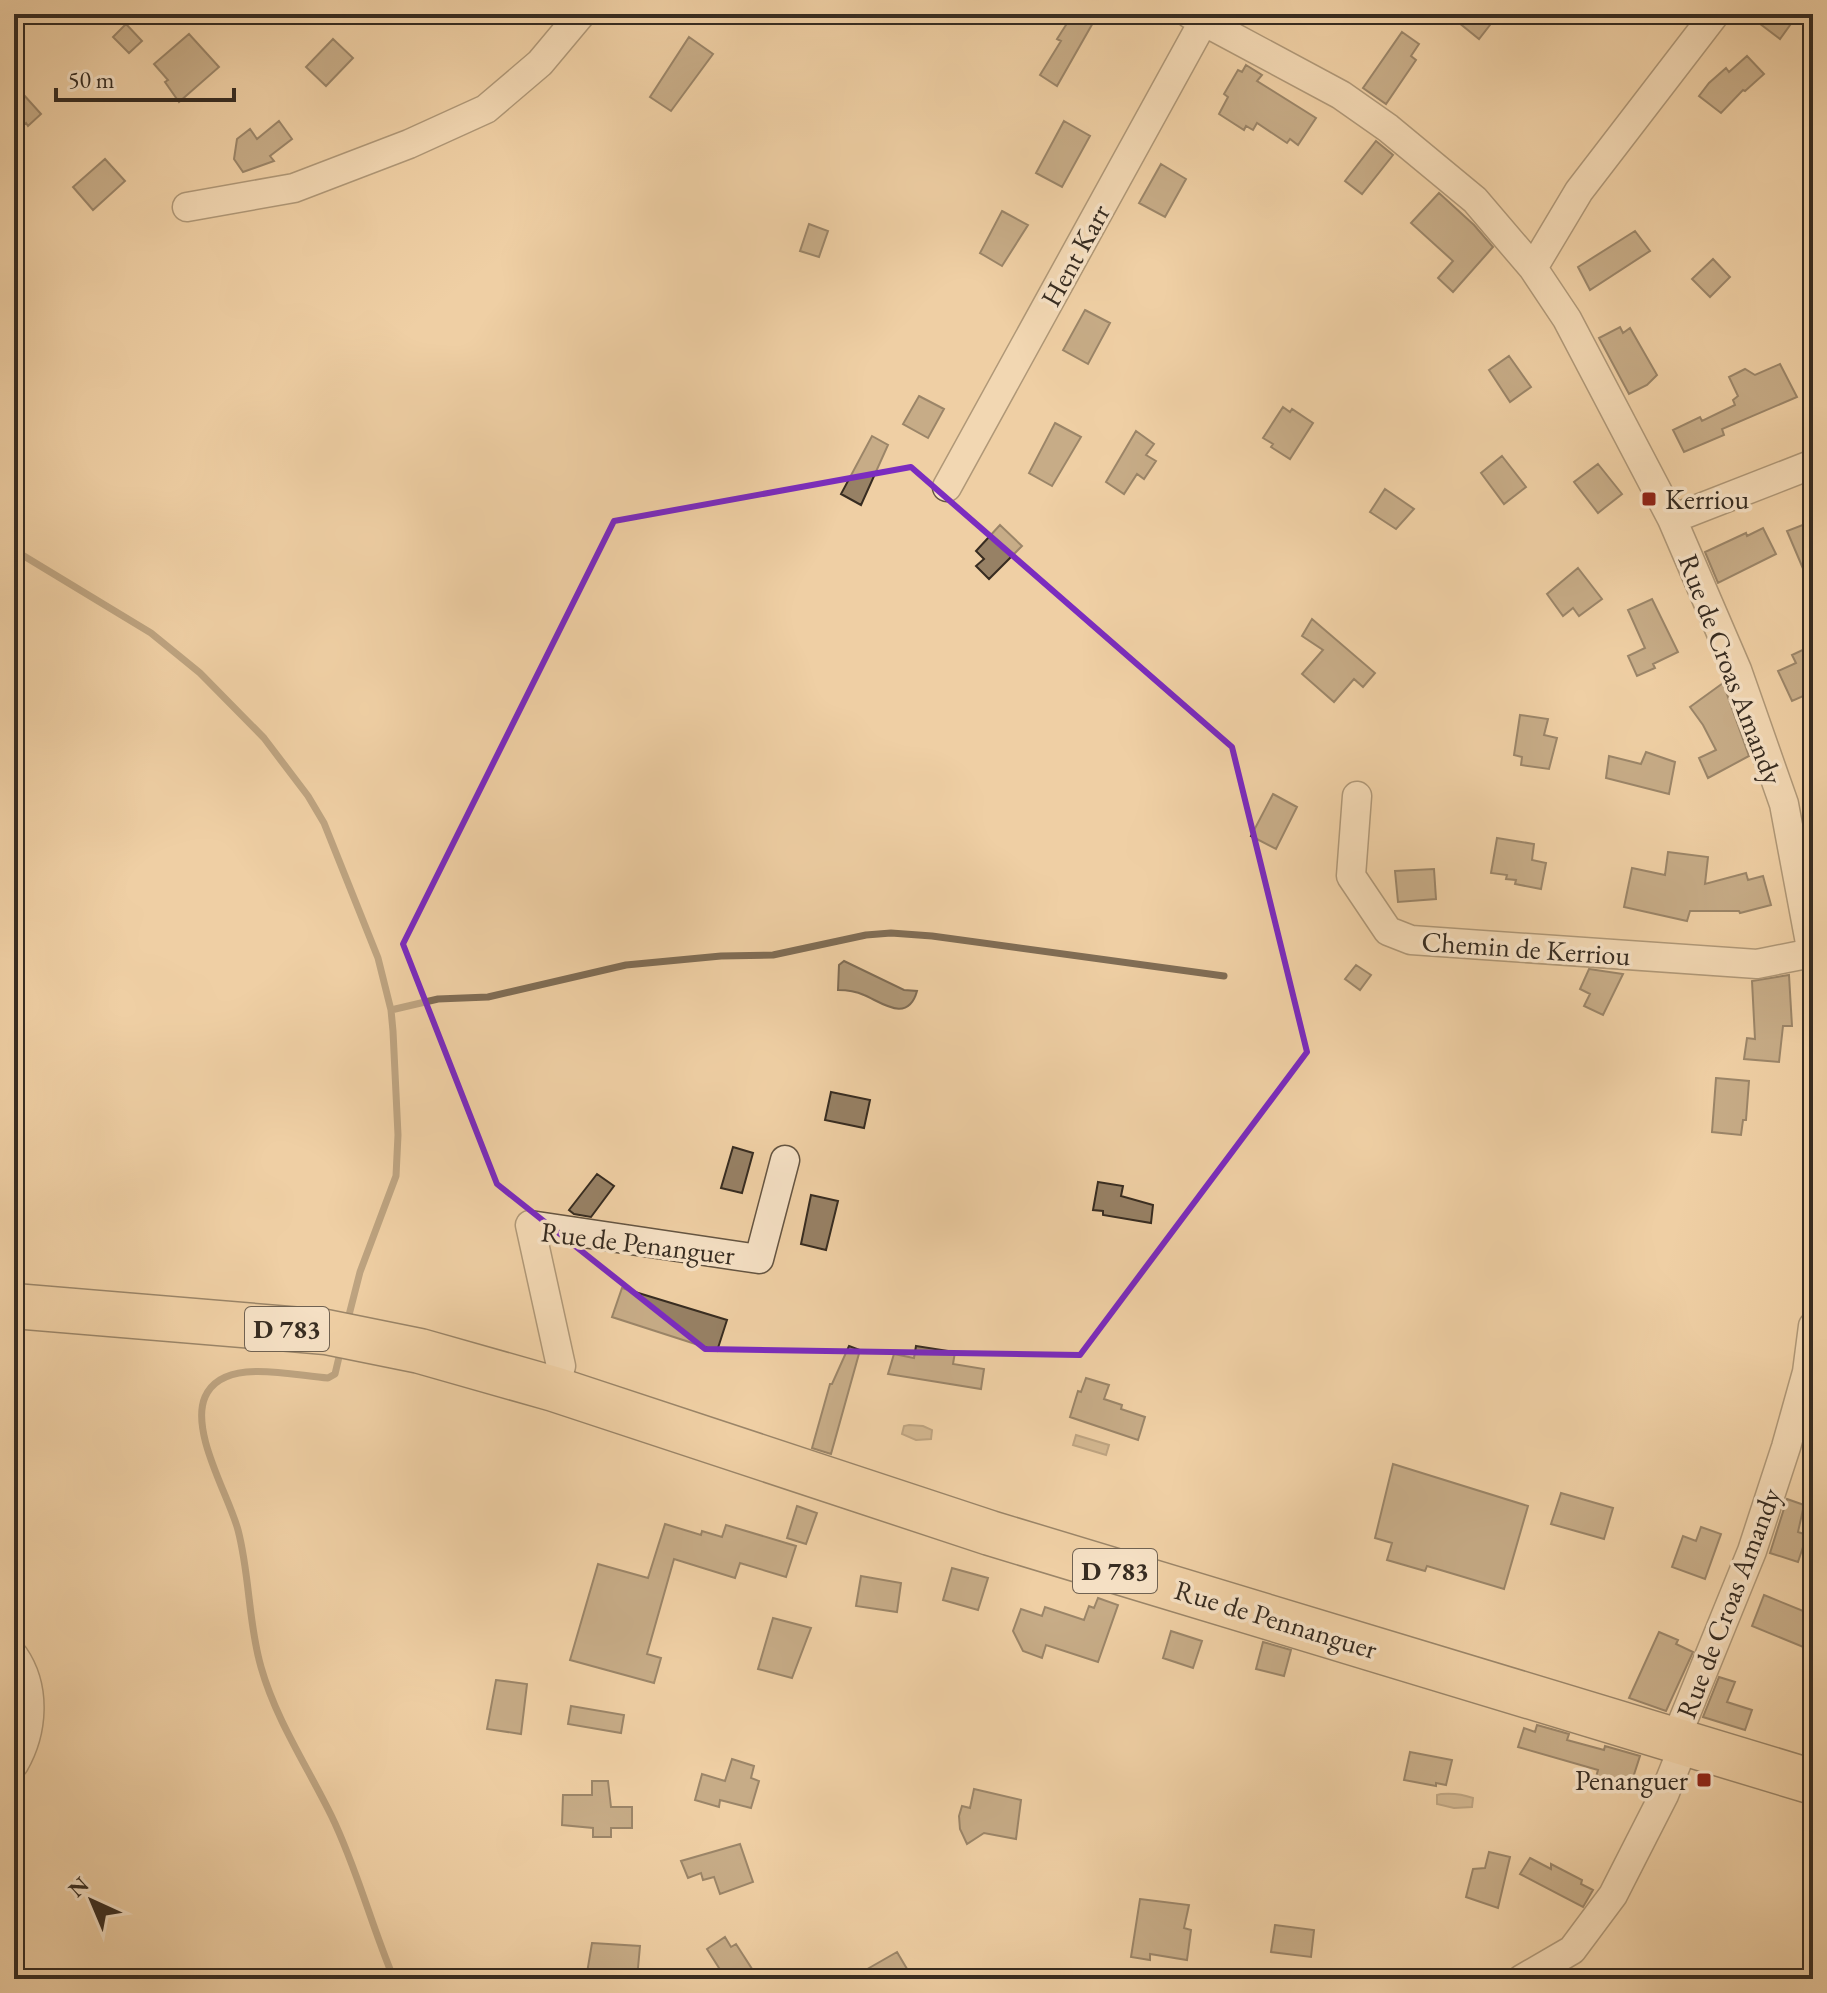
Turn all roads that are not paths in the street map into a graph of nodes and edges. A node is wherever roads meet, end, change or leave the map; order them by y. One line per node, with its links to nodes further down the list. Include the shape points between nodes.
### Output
1 (581, 14): 4 (street, via 540,63 486,109 294,188)
2 (1715, 14): 5 (street, via 1579,191)
3 (1197, 18): 5 (street, Rue de Croas Amandy, via 1341,95 1388,128 1475,200); 7 (street, Hent Karr)
4 (187, 207)
5 (1533, 268): 8 (street, Rue de Croas Amandy, via 1567,319)
6 (1813, 464): 8 (street)
7 (947, 487)
8 (1672, 519): 10 (street, Rue de Croas Amandy, via 1737,670 1784,804)
9 (1357, 796): 10 (street, Chemin de Kerriou, via 1351,876 1388,931 1411,940 1757,964)
10 (1812, 956)
11 (785, 1160): 14 (street, Rue de Penanguer, via 759,1259 530,1225 561,1366)
12 (14, 1306): 14 (main road, D 783, via 326,1332 420,1351)
13 (1813, 1326): 16 (street, Rue de Croas Amandy, via 1807,1372 1752,1551 1680,1728)
14 (554, 1389): 16 (main road, Rue de Pennanguer / D 783, via 990,1533)
15 (14, 1656): 17 (street, via 22,1667 31,1714)
16 (1680, 1741): 18 (main road, D 783); 19 (street, Rue de Croas Amandy, via 1664,1795 1613,1895 1572,1950)
17 (14, 1764)
18 (1813, 1782)
19 (1522, 1979)

